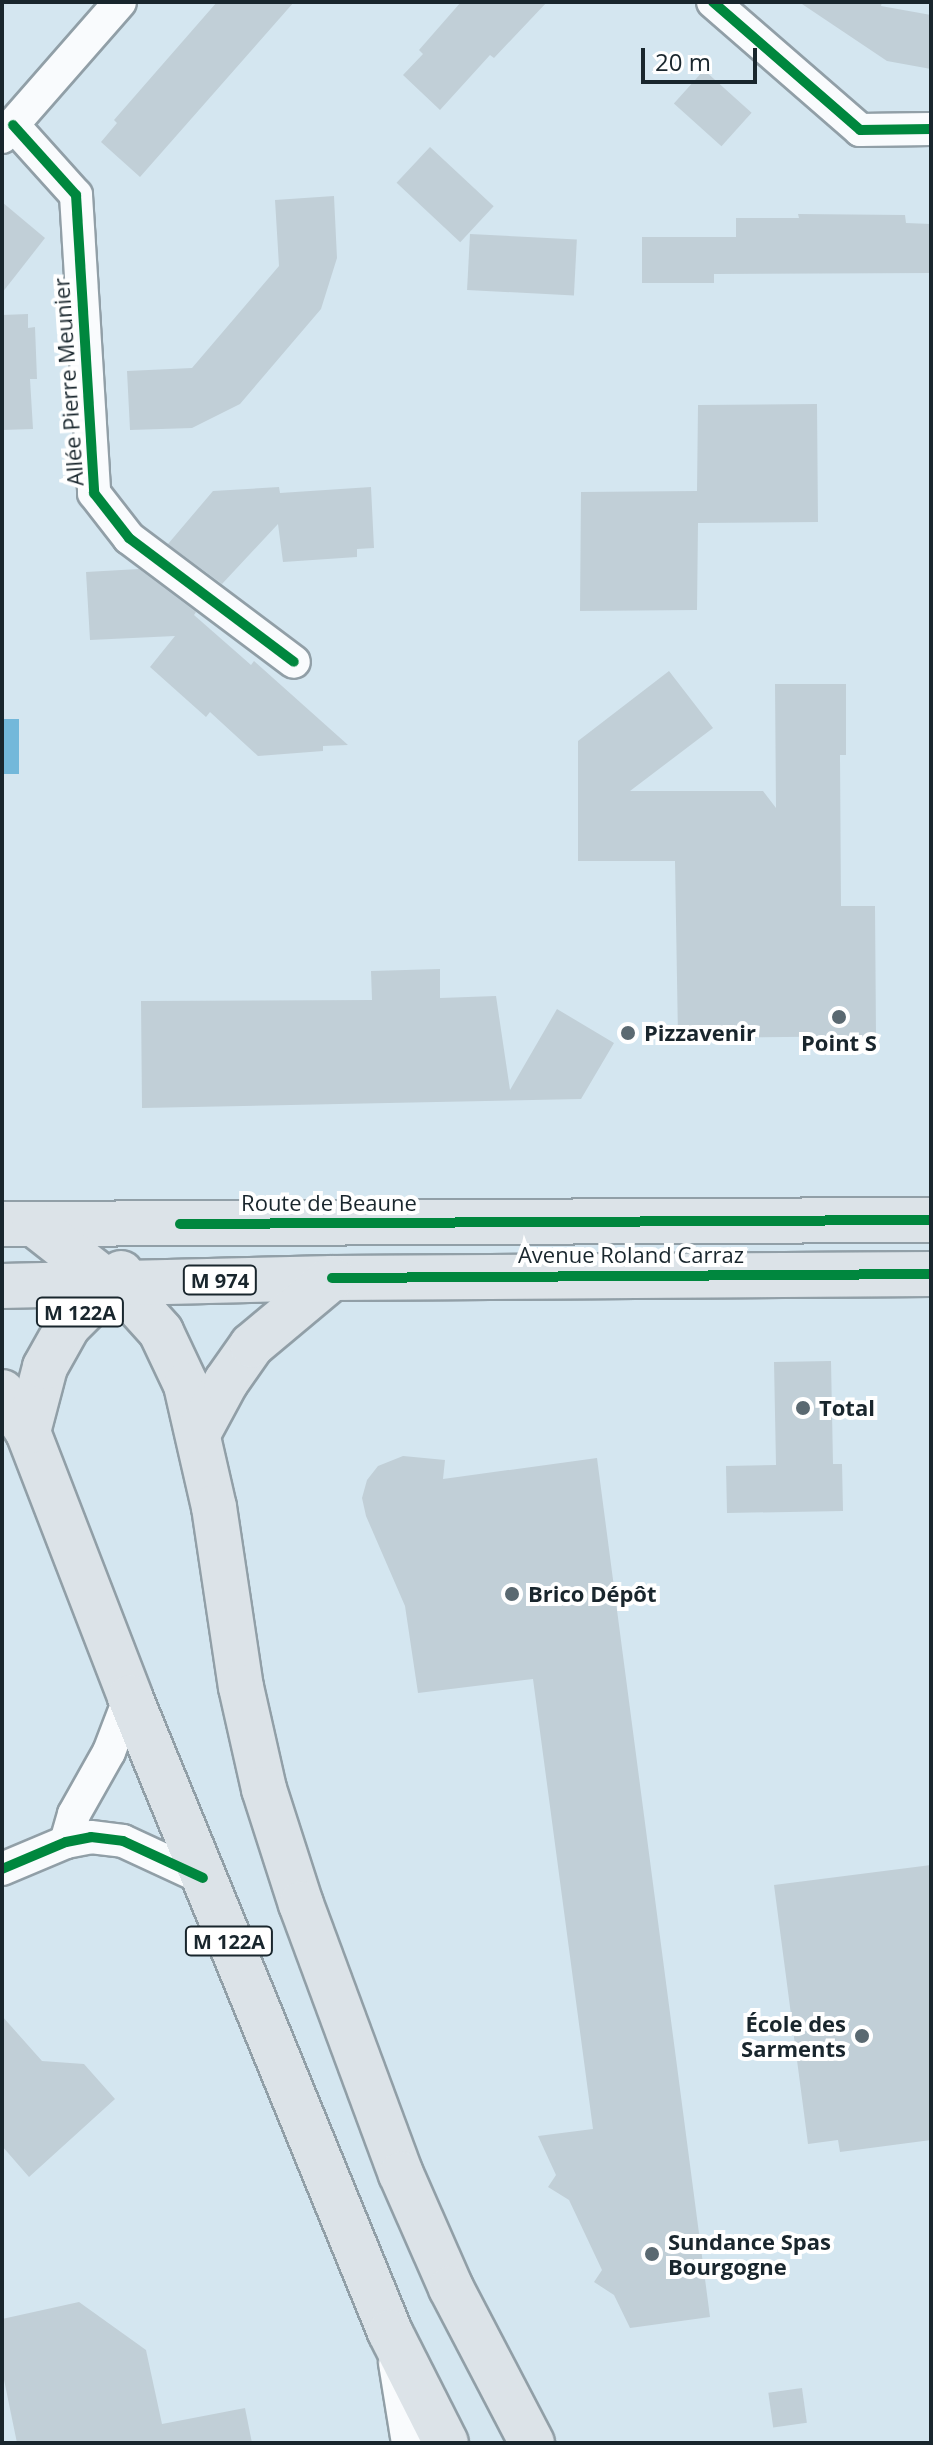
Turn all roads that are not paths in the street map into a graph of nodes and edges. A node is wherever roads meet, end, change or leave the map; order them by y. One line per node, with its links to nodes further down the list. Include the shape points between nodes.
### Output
1 (120, 2): 4 (street)
2 (713, 2): 3 (street, via 860,130)
3 (931, 129)
4 (8, 131): 5 (street, Allée Pierre Meunier, via 76,195 94,493 129,538)
5 (294, 662)
6 (931, 1220): 7 (main road, Avenue Roland Carraz)
7 (479, 1222): 9 (main road, Route de Beaune)
8 (18, 1224): 9 (main road, Route de Beaune); 12 (main road, M 122A)
9 (180, 1224): 12 (main road, M 122A)
10 (931, 1274): 11 (main road, Avenue Roland Carraz)
11 (332, 1278): 12 (main road, M 974); 16 (main road, via 252,1345)
12 (109, 1283): 13 (main road, M 974); 15 (main road, M 122A, via 68,1326 45,1367); 16 (main road, M 122A, via 166,1339)
13 (2, 1286)
14 (2, 1392): 15 (main road, M 122A)
15 (28, 1432): 17 (main road, M 122A)
16 (199, 1432): 24 (main road, M 122A, via 241,1687 264,1789 301,1904 401,2174 451,2288)
17 (130, 1697): 18 (street); 20 (main road, M 122A)
18 (66, 1842): 19 (street); 20 (street, via 91,1837 123,1841)
19 (2, 1869)
20 (203, 1878): 21 (main road, M 122A)
21 (390, 2332): 22 (street); 23 (main road, M 122A)
22 (408, 2443)
23 (446, 2443)
24 (532, 2443)

